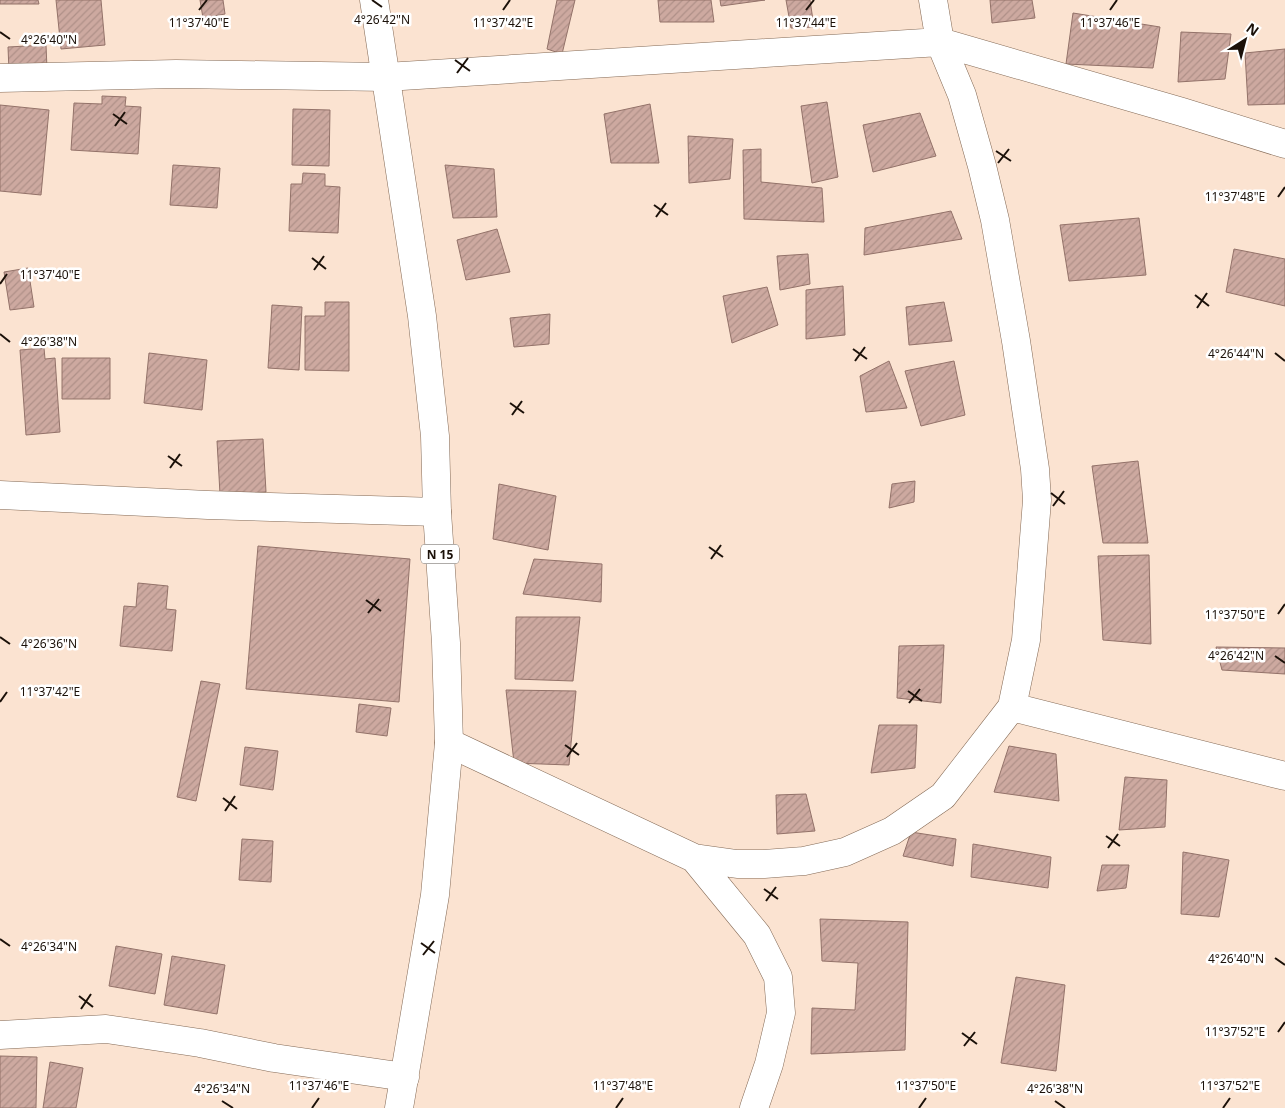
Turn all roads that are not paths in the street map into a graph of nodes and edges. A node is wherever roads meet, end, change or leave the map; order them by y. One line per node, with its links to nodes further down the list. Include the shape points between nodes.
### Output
1 (374, 0): 4 (main road, N 15)
2 (933, 0): 3 (main road)
3 (940, 42): 4 (main road); 6 (main road); 9 (main road, via 962,96 995,220 1035,469 1037,500 1026,640)
4 (386, 77): 5 (main road, via 176,74); 8 (main road, N 15, via 423,325 435,436)
5 (0, 78)
6 (1285, 144)
7 (0, 495): 8 (main road, via 218,506)
8 (437, 512): 10 (main road, N 15)
9 (1012, 707): 11 (main road); 12 (main road, via 944,796 892,831 845,852 804,861 737,864)
10 (449, 743): 12 (main road); 14 (main road, N 15, via 435,895)
11 (1285, 776)
12 (694, 858): 16 (main road, via 757,934 778,977 781,1013)
13 (0, 1035): 14 (main road, via 106,1029)
14 (405, 1077): 15 (main road, N 15)
15 (399, 1108)
16 (754, 1108)

